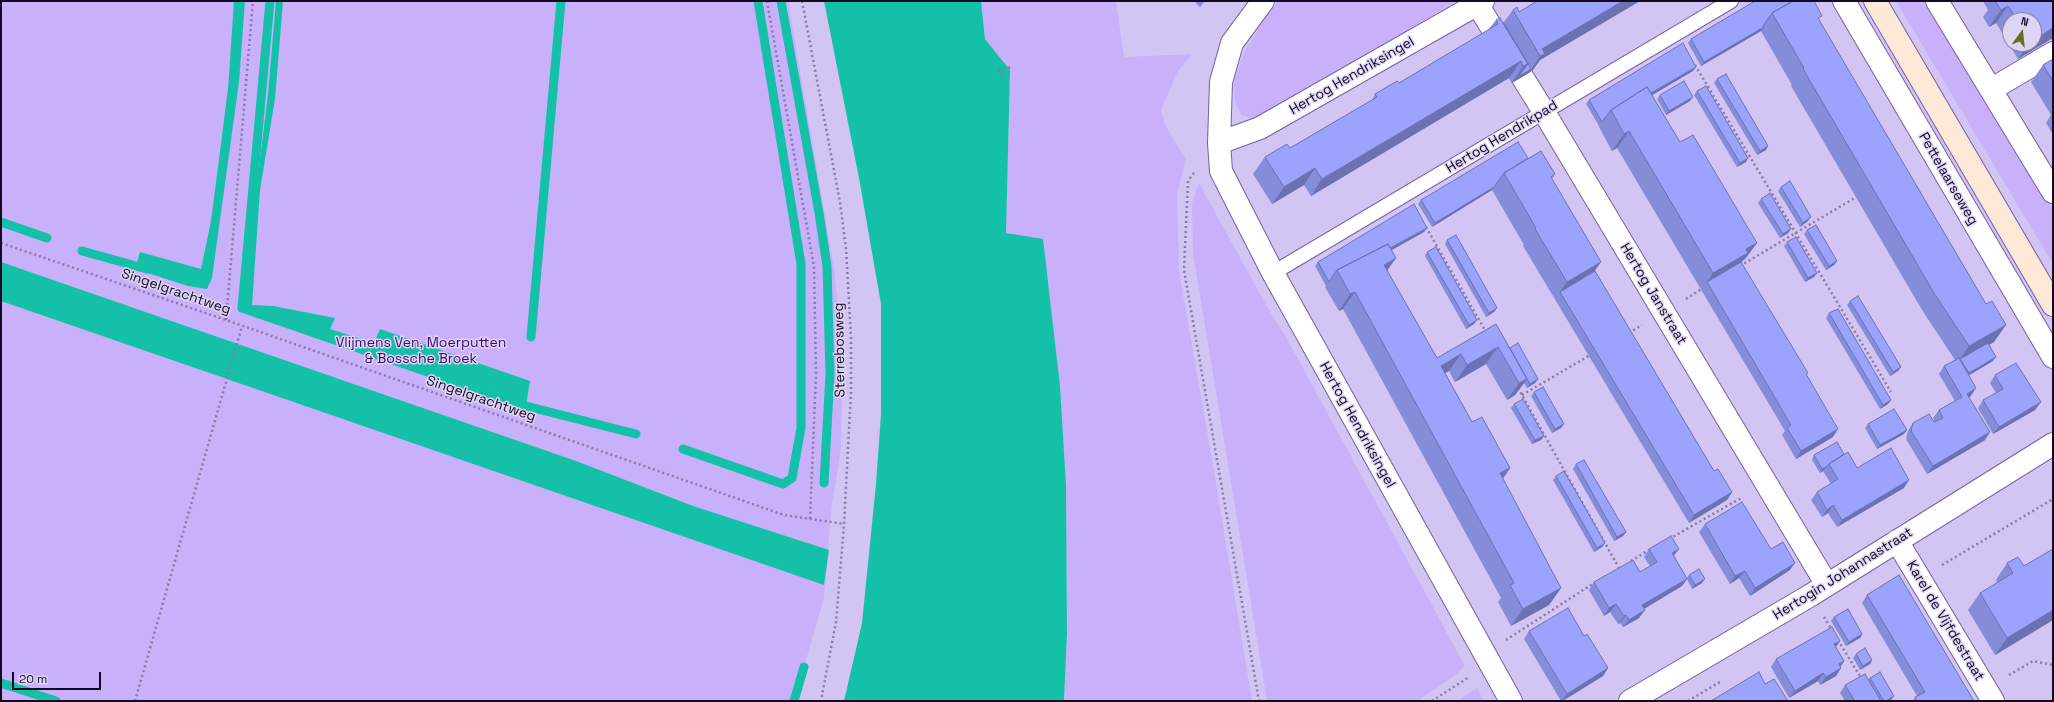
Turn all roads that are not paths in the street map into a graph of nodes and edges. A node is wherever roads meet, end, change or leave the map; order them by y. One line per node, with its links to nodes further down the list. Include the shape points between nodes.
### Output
1 (1263, 1): 10 (street, Hertog Hendriksingel, via 1232,43 1221,82)
2 (1731, 1): 9 (lane, Hertog Hendrikpad)
3 (1844, 1): 14 (street, Pettelaarseweg)
4 (1875, 1): 13 (street, Pettelaarseweg)
5 (1937, 1): 8 (street)
6 (1480, 3): 9 (street, Hertog Janstraat); 10 (street, Hertog Hendriksingel, via 1260,128)
7 (2053, 53): 8 (street)
8 (1992, 89): 11 (street)
9 (1544, 112): 12 (lane, Hertog Hendrikpad); 17 (street, Hertog Janstraat, via 1767,484)
10 (1219, 143): 12 (street, Hertog Hendriksingel, via 1221,171)
11 (2053, 192)
12 (1273, 273): 19 (street, Hertog Hendriksingel)
13 (2053, 305)
14 (2053, 357)
15 (2053, 444): 16 (street, Hertogin Johannastraat)
16 (1897, 541): 17 (street, Hertogin Johannastraat); 18 (street, Karel de Vijfdestraat)
17 (1819, 590): 20 (street, Hertogin Johannastraat)
18 (1989, 695)
19 (1511, 701)
20 (1630, 701)

